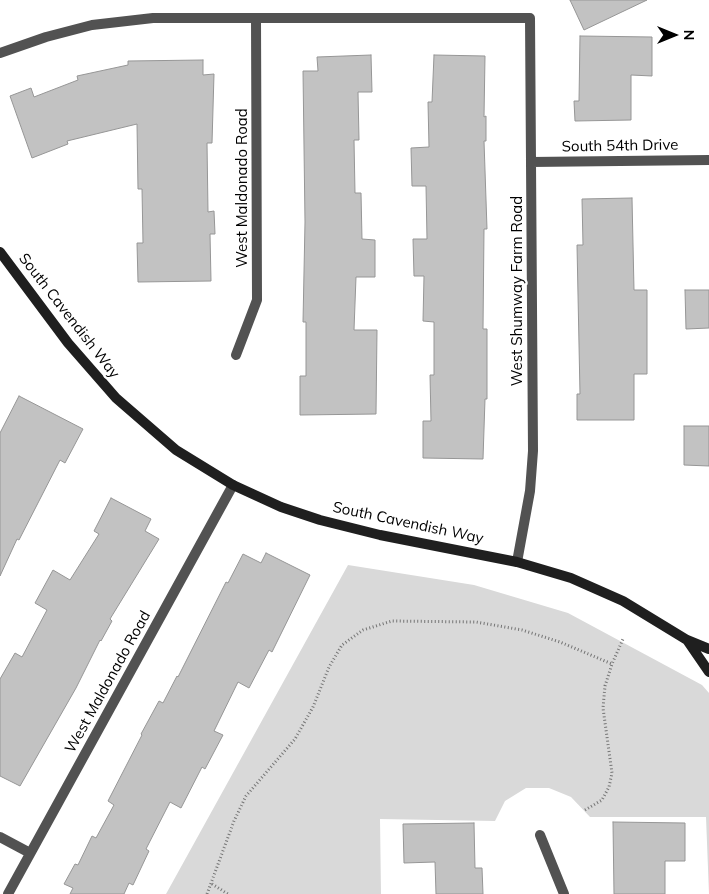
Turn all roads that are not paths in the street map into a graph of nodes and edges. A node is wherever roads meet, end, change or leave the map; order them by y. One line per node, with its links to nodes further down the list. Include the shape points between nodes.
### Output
1 (256, 18): 2 (street, via 153,18 92,25); 4 (street, West Shumway Farm Road, via 530,18); 6 (street, West Maldonado Road, via 257,300)
2 (0, 53)
3 (709, 160): 4 (street, South 54th Drive)
4 (531, 162): 8 (street, West Shumway Farm Road, via 533,452 530,491)
5 (0, 252): 7 (street, South Cavendish Way, via 68,343 116,398 176,450)
6 (236, 355)
7 (233, 485): 8 (street, South Cavendish Way, via 281,507 336,524); 14 (street, West Maldonado Road)
8 (517, 562): 9 (street, South Cavendish Way, via 597,589 657,620)
9 (687, 640): 10 (street, South Cavendish Way); 11 (street, South Cavendish Way)
10 (709, 648)
11 (709, 672)
12 (540, 835): 16 (street)
13 (0, 837): 14 (street)
14 (30, 854): 15 (street, West Maldonado Road)
15 (8, 894)
16 (564, 894)

